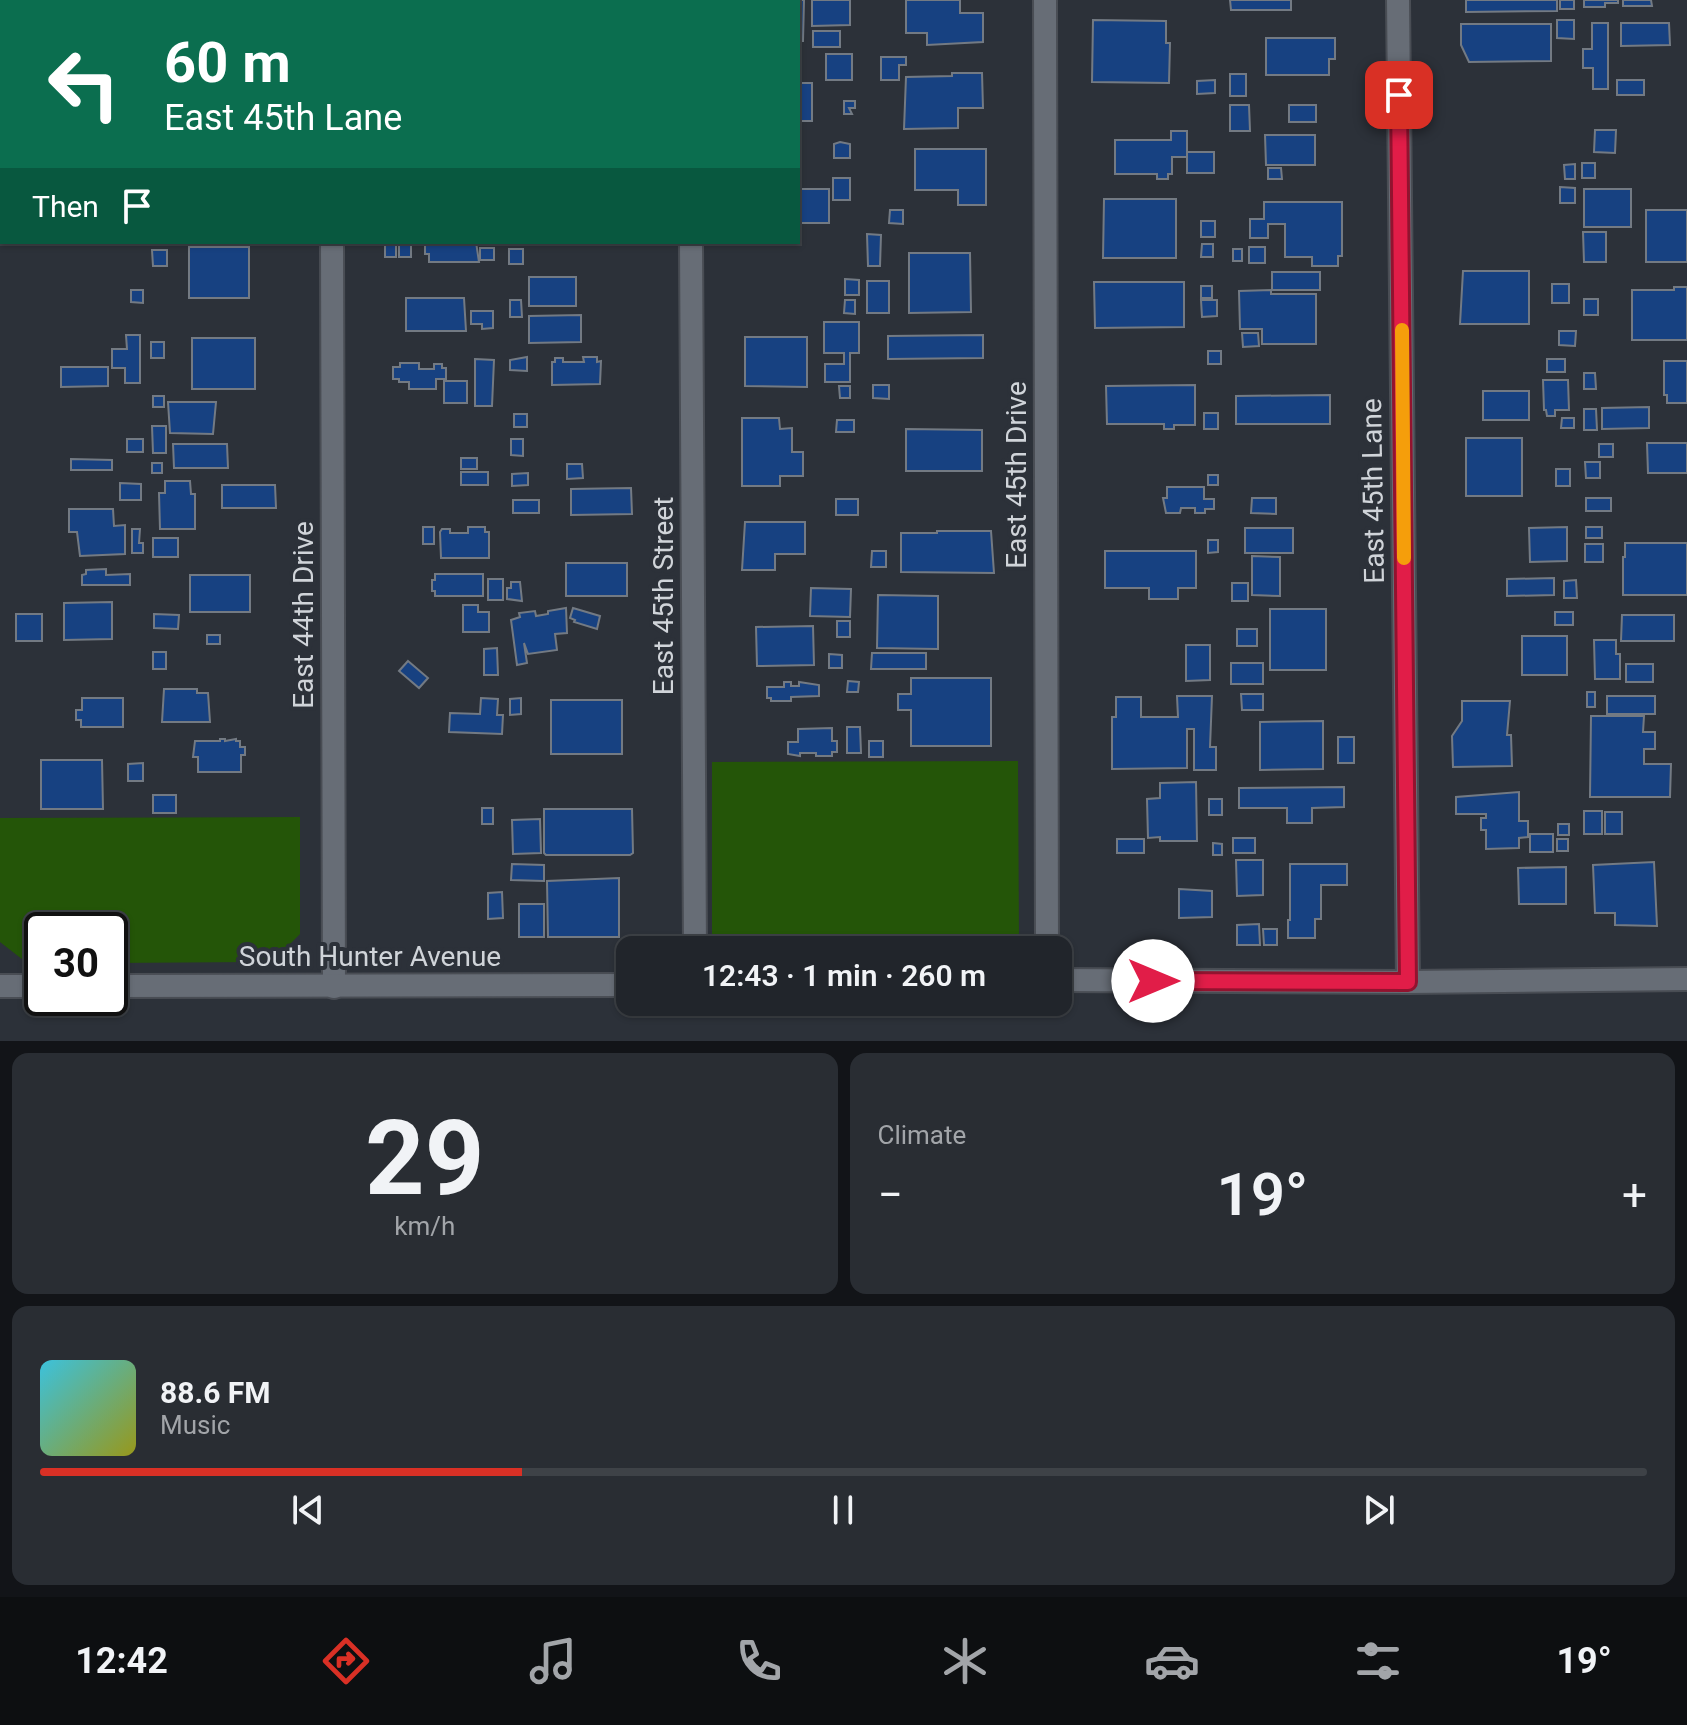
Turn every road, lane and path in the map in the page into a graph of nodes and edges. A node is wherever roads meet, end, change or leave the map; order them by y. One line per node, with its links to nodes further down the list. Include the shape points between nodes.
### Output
1 (1045, 0): 6 (street, East 45th Drive)
2 (1398, 0): 9 (street, East 45th Lane)
3 (332, 244): 14 (street, East 44th Drive)
4 (691, 244): 5 (street, East 45th Street)
5 (695, 936)
6 (1047, 936)
7 (1687, 979): 9 (street)
8 (1072, 980): 9 (street)
9 (1408, 982)
10 (616, 985): 14 (street, South Hunter Avenue)
11 (0, 986): 12 (street)
12 (24, 986)
13 (128, 986): 14 (street, South Hunter Avenue)
14 (334, 987)

